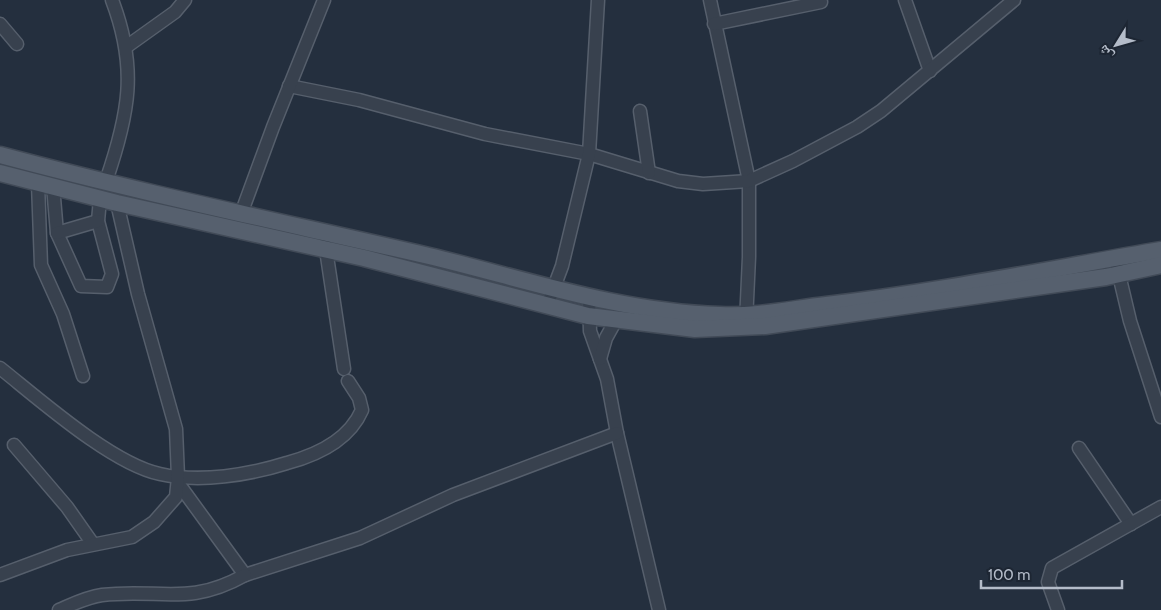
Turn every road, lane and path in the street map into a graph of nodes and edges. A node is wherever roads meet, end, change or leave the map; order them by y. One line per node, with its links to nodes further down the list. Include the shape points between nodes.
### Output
1 (112, 0): 12 (street)
2 (185, 0): 12 (street, via 175,12)
3 (324, 0): 14 (street)
4 (598, 0): 16 (street)
5 (710, 0): 10 (street)
6 (905, 0): 13 (street)
7 (1014, 0): 13 (street)
8 (823, 1): 10 (street)
9 (0, 24): 11 (street)
10 (714, 24): 21 (street)
11 (16, 44)
12 (126, 47): 20 (street, via 127,113)
13 (930, 71): 21 (street, via 857,127)
14 (289, 86): 16 (street, via 359,100 467,130); 25 (street)
15 (640, 111): 19 (street)
16 (588, 154): 19 (street); 32 (street, via 562,266)
17 (0, 155): 20 (main road)
18 (0, 173): 22 (main road)
19 (649, 173): 21 (street, via 703,184)
20 (106, 181): 25 (main road)
21 (749, 181): 37 (street)
22 (46, 185): 23 (main road); 27 (street); 40 (street, via 41,265 63,314)
23 (100, 198): 24 (main road); 26 (street)
24 (117, 203): 28 (main road); 45 (street, via 138,294 173,410)
25 (241, 214): 28 (main road)
26 (98, 221): 27 (street); 27 (street, via 112,274 107,287 82,286)
27 (57, 233)
28 (325, 241): 32 (main road, via 456,263); 34 (main road); 45 (street, via 346,375 362,410 350,429 312,456 275,467)
29 (1161, 250): 30 (main road)
30 (1117, 266): 31 (main road); 37 (main road, via 906,294); 41 (street, via 1130,321)
31 (1161, 266)
32 (552, 289): 33 (main road); 34 (street)
33 (589, 298): 35 (street); 37 (main road)
34 (547, 306): 35 (main road)
35 (588, 316): 36 (main road); 38 (street)
36 (616, 320): 37 (main road, via 696,329); 38 (street)
37 (746, 321)
38 (600, 359): 42 (street)
39 (0, 368): 45 (street, via 122,459)
40 (83, 376)
41 (1161, 417)
42 (617, 433): 50 (street, via 453,495 360,538); 52 (street)
43 (14, 445): 48 (street)
44 (1079, 448): 47 (street)
45 (178, 480): 48 (street, via 176,497 166,511 143,530 119,540); 50 (street)
46 (1161, 507): 47 (street)
47 (1131, 524): 53 (street, via 1052,568 1048,582)
48 (93, 544): 49 (street)
49 (0, 573)
50 (245, 575): 51 (street, via 197,594 103,595)
51 (59, 610)
52 (659, 610)
53 (1058, 610)

